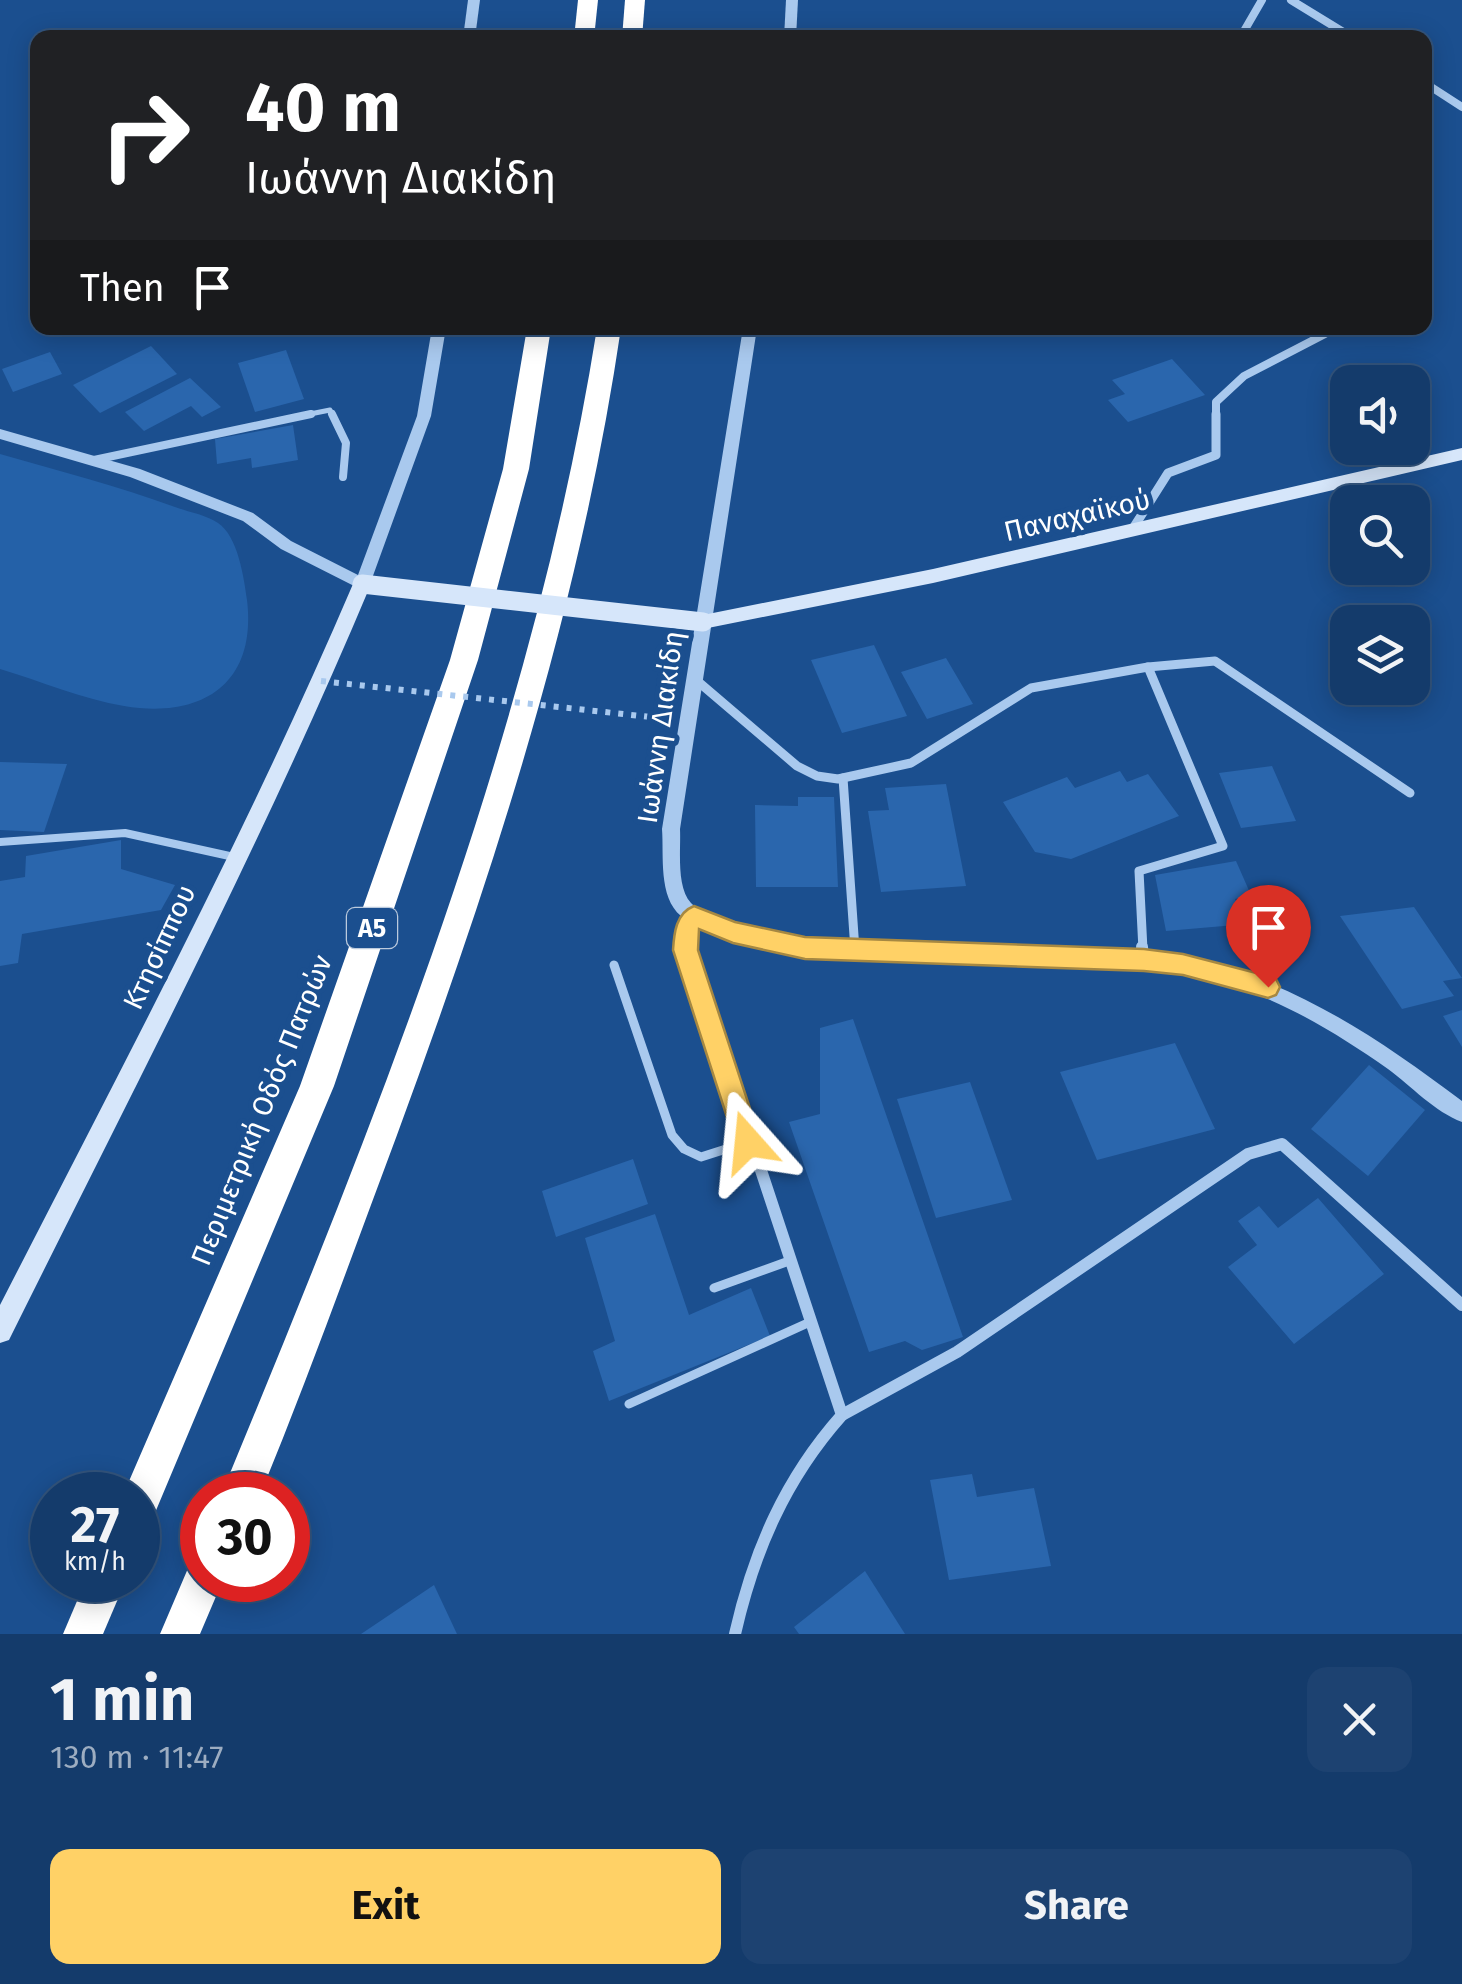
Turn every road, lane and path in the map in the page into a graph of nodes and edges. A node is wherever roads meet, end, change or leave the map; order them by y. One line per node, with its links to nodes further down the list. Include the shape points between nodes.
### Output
1 (474, 0): 7 (street)
2 (588, 0): 8 (highway)
3 (634, 0): 9 (highway)
4 (792, 0): 10 (street)
5 (1262, 0): 11 (street)
6 (1290, 0): 12 (street)
7 (470, 30)
8 (585, 30)
9 (632, 30)
10 (790, 30)
11 (1245, 30)
12 (1340, 30)
13 (1432, 88): 14 (street)
14 (1462, 107)
15 (438, 335): 25 (street, via 424,416)
16 (539, 335): 48 (highway, Περιμετρική Οδός Πατρών / Α5, via 516,468 464,660 317,1086)
17 (608, 335): 49 (highway, via 582,492 497,798 398,1084)
18 (749, 335): 26 (street, Ιωάννη Διακίδη)
19 (1323, 335): 24 (street, via 1244,376 1216,402 1216,455 1168,473)
20 (0, 434): 22 (street)
21 (1462, 454): 24 (main road, Παναχαϊκού)
22 (94, 460): 23 (lane, via 330,410 346,443); 25 (street, via 248,518)
23 (344, 477)
24 (1132, 530): 26 (main road, Παναχαϊκού)
25 (362, 584): 26 (main road, Παναχαϊκού, bridge); 29 (main road, Κτησίππου)
26 (703, 622): 28 (street, Ιωάννη Διακίδη)
27 (1148, 667): 31 (street, via 1030,688 911,763); 32 (street, via 1214,661); 37 (street, via 1223,846 1139,870)
28 (695, 678): 30 (street, Ιωάννη Διακίδη); 31 (street, via 797,766)
29 (321, 682): 30 (path, bridge); 34 (main road, Κτησίππου)
30 (687, 721): 35 (street, Ιωάννη Διακίδη, via 671,829 679,898)
31 (843, 778): 36 (street)
32 (1410, 793)
33 (0, 842): 34 (lane, via 125,833)
34 (234, 857): 45 (main road, Κτησίππου)
35 (694, 916): 36 (street, via 770,941); 40 (street, via 686,950)
36 (855, 951): 37 (street)
37 (1144, 960): 39 (street, via 1229,976 1301,1002)
38 (614, 964): 40 (lane, via 672,1135 702,1156)
39 (1462, 1113)
40 (748, 1142): 41 (street)
41 (790, 1261): 42 (lane); 44 (street)
42 (714, 1288)
43 (1462, 1305): 47 (street, via 1282,1144 1248,1154 957,1352)
44 (810, 1322): 46 (lane); 47 (street)
45 (0, 1331)
46 (629, 1404)
47 (842, 1416): 54 (street, via 814,1444 762,1536)
48 (152, 1472)
49 (249, 1472)
50 (97, 1602): 52 (highway)
51 (194, 1602): 53 (highway)
52 (83, 1634)
53 (180, 1634)
54 (736, 1634)

